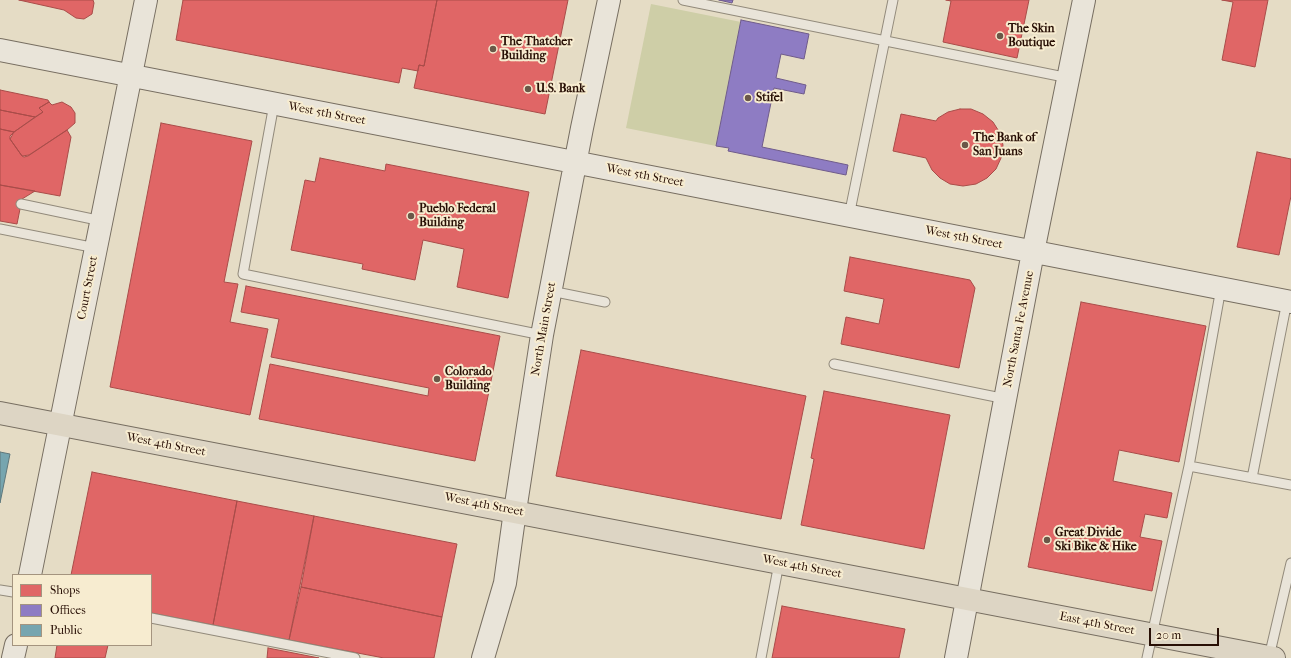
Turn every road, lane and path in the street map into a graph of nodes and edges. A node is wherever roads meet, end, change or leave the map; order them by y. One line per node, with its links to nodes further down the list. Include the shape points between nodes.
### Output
1 (146, 0): 8 (street, Court Street)
2 (609, 0): 11 (street, North Main Street)
3 (683, 0): 6 (lane)
4 (893, 0): 6 (lane)
5 (1084, 0): 9 (street, North Santa Fe Avenue)
6 (884, 41): 9 (lane); 13 (lane)
7 (0, 50): 8 (street, West 5th Street)
8 (131, 76): 10 (street, West 5th Street); 14 (street, Court Street)
9 (1068, 78): 17 (street, North Santa Fe Avenue)
10 (274, 104): 11 (street, West 5th Street); 22 (lane, via 244,274)
11 (576, 163): 13 (street, West 5th Street); 19 (street, North Main Street)
12 (22, 204): 14 (lane)
13 (849, 216): 17 (street, West 5th Street)
14 (102, 221): 16 (street, Court Street)
15 (0, 229): 16 (lane)
16 (96, 248): 26 (street, Court Street)
17 (1033, 252): 18 (street, West 5th Street); 24 (street, North Santa Fe Avenue)
18 (1220, 288): 21 (street, West 5th Street); 27 (lane)
19 (551, 291): 20 (lane); 22 (street, North Main Street)
20 (606, 302)
21 (1289, 302): 28 (lane)
22 (542, 335): 30 (street, North Main Street)
23 (834, 364): 24 (lane)
24 (1006, 399): 36 (street, North Santa Fe Avenue)
25 (0, 413): 26 (main road, West 4th Street)
26 (60, 425): 30 (main road, West 4th Street); 33 (street, Court Street)
27 (1189, 466): 28 (lane); 38 (lane)
28 (1252, 478): 29 (lane)
29 (1291, 485)
30 (515, 511): 31 (main road, West 4th Street); 43 (street, North Main Street, via 505,583)
31 (779, 563): 36 (main road, West 4th Street); 44 (lane)
32 (1291, 564): 40 (lane)
33 (30, 574)
34 (0, 590): 35 (lane)
35 (12, 592)
36 (968, 599): 38 (main road, East 4th Street); 45 (street, North Santa Fe Avenue)
37 (152, 618): 42 (lane)
38 (1151, 634): 40 (main road, East 4th Street); 46 (lane)
39 (16, 646): 41 (street)
40 (1271, 657)
41 (14, 658)
42 (355, 658)
43 (483, 658)
44 (762, 658)
45 (956, 658)
46 (1147, 658)

